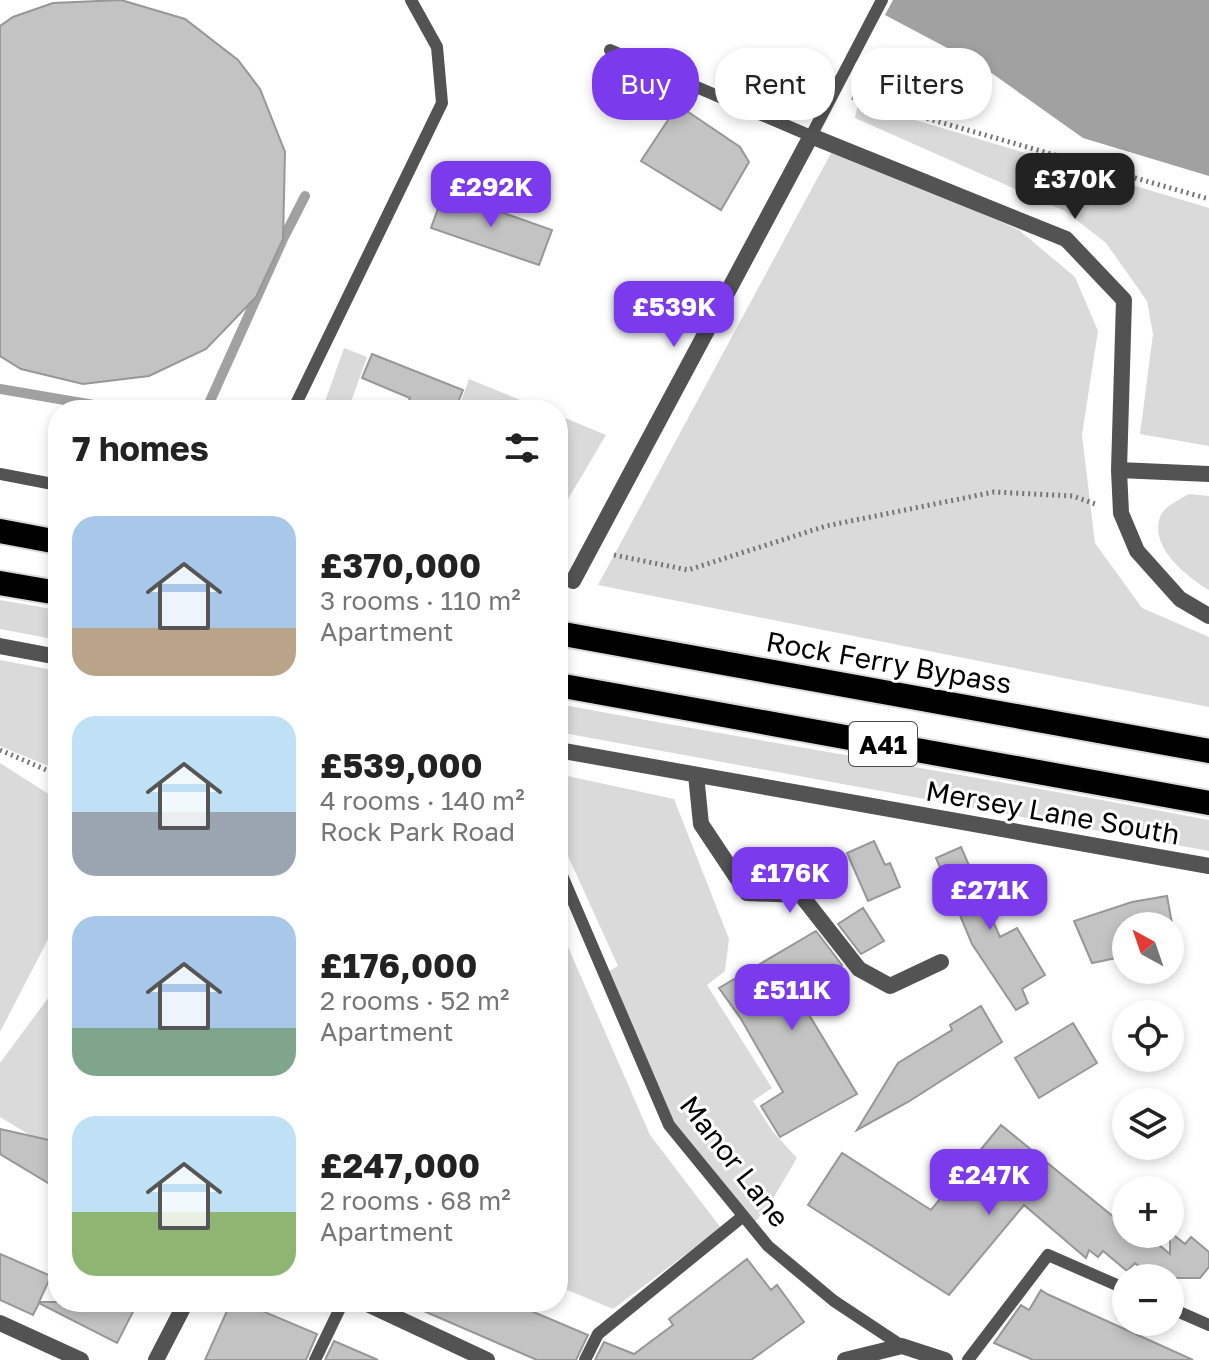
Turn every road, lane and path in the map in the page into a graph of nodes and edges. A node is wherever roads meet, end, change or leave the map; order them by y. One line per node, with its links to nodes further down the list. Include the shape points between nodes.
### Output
1 (411, 0): 8 (lane, via 437,47 442,103)
2 (882, 0): 4 (lane)
3 (699, 88): 6 (lane)
4 (835, 92): 7 (path)
5 (820, 120): 6 (lane)
6 (811, 136): 9 (street, via 1066,239 1124,300); 16 (street)
7 (1209, 199)
8 (298, 400)
9 (1119, 470): 11 (street); 13 (street)
10 (0, 474): 12 (lane)
11 (1209, 474)
12 (48, 483)
13 (1121, 513): 16 (path, via 1073,496 994,492 826,526 688,570); 20 (street, via 1137,551 1180,599)
14 (0, 531): 15 (highway)
15 (48, 540)
16 (589, 550): 17 (street)
17 (573, 581)
18 (0, 583): 19 (highway)
19 (48, 591)
20 (1209, 616)
21 (568, 635): 26 (highway, Rock Ferry Bypass / A41)
22 (0, 646): 23 (street)
23 (48, 655)
24 (568, 687): 30 (highway, A41)
25 (0, 750): 28 (path)
26 (1209, 751)
27 (568, 752): 29 (street, Mersey Lane South)
28 (48, 771)
29 (696, 775): 31 (street, Mersey Lane South); 33 (street, via 701,824 747,893 801,895 859,969 890,986)
30 (1209, 803)
31 (1209, 866)
32 (568, 889): 34 (lane, Manor Lane, via 669,1125)
33 (941, 962)
34 (742, 1217): 42 (lane, Manor Lane, via 834,1301); 47 (lane, via 598,1334)
35 (1112, 1283): 50 (lane, via 1048,1255)
36 (181, 1312): 44 (street)
37 (338, 1312): 45 (lane)
38 (384, 1312): 46 (street)
39 (1184, 1314): 41 (lane)
40 (0, 1323): 43 (street)
41 (1209, 1325)
42 (902, 1346): 48 (street); 49 (street)
43 (81, 1360)
44 (156, 1360)
45 (315, 1360)
46 (487, 1360)
47 (585, 1360)
48 (845, 1360)
49 (945, 1360)
50 (968, 1360)

